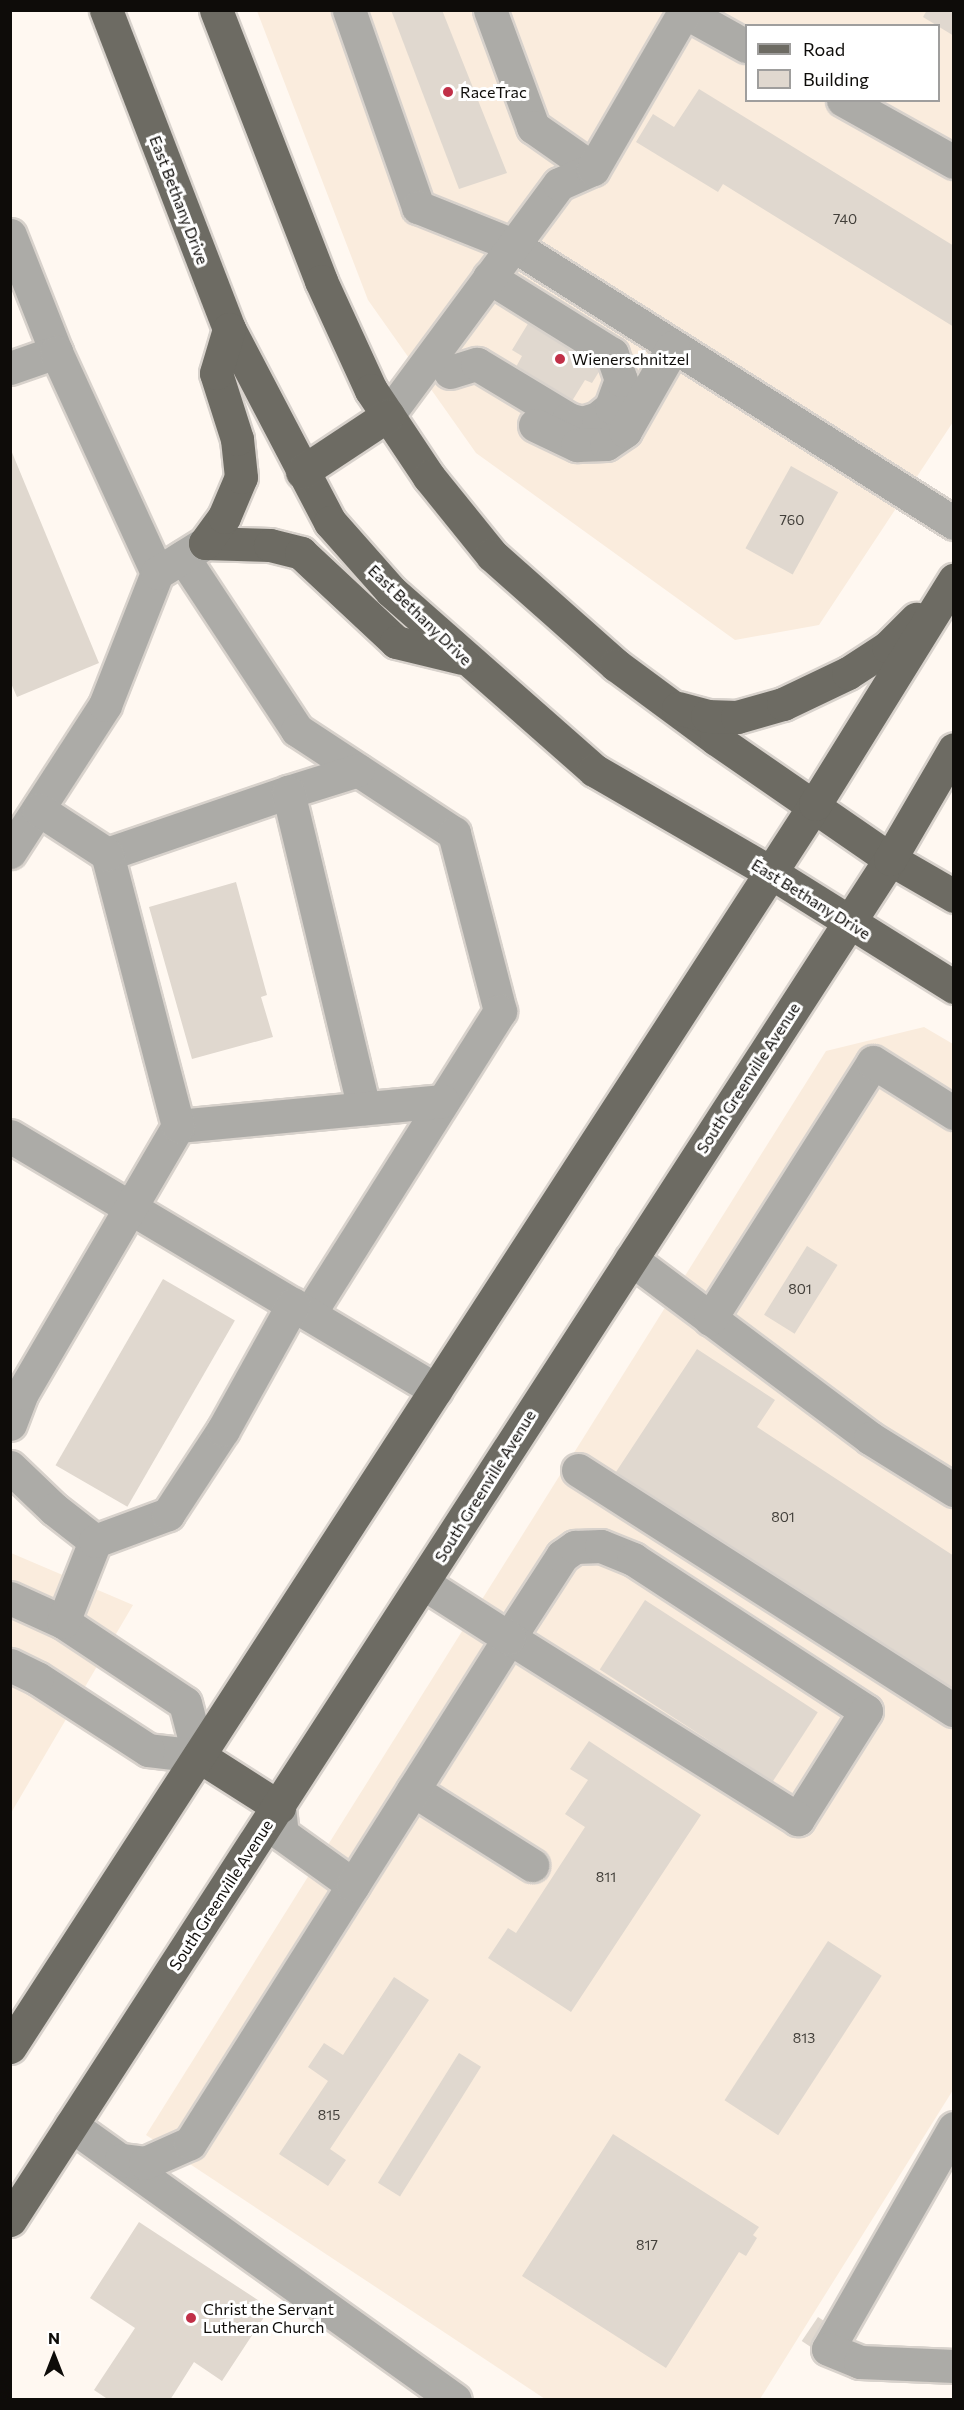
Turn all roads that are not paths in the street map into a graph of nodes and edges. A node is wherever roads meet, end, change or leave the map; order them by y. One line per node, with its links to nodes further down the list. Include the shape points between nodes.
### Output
1 (106, 10): 13 (main road, East Bethany Drive)
2 (216, 10): 18 (main road, via 321,281 371,390)
3 (350, 10): 11 (lane, via 418,207)
4 (490, 10): 9 (lane, via 533,127)
5 (685, 11): 6 (lane); 9 (lane)
6 (745, 45)
7 (847, 102): 8 (lane)
8 (954, 162)
9 (593, 169): 11 (lane, via 559,184)
10 (10, 236): 15 (lane)
11 (513, 245): 12 (lane); 14 (lane)
12 (489, 277): 16 (lane); 16 (lane, via 612,354 621,380 611,407 598,418 582,423 568,419 477,364)
13 (229, 329): 19 (main road, East Bethany Drive); 21 (main road, via 216,373 237,439 241,477 224,517)
14 (673, 346): 16 (lane, via 625,431 606,444 577,445 541,428); 20 (lane)
15 (56, 352): 17 (lane); 21 (lane)
16 (440, 365): 18 (lane)
17 (10, 368)
18 (388, 415): 19 (main road); 24 (main road, via 429,477 492,555 616,665)
19 (302, 472): 23 (main road, East Bethany Drive, via 330,522 391,591)
20 (954, 523)
21 (182, 558): 23 (main road, via 270,545 301,554 396,642); 26 (lane, via 297,730); 29 (lane, via 105,705)
22 (952, 582): 24 (main road, via 888,647 848,673 783,705 737,717 707,716); 28 (main road)
23 (464, 658): 32 (main road, East Bethany Drive, via 594,770)
24 (672, 706): 28 (main road)
25 (954, 749): 31 (main road, South Greenville Avenue)
26 (358, 770): 27 (lane); 36 (lane, via 454,833 500,1011)
27 (288, 792): 30 (lane); 37 (lane)
28 (815, 804): 31 (main road); 32 (main road)
29 (20, 830): 30 (lane)
30 (107, 854): 39 (lane)
31 (890, 859): 33 (main road); 34 (main road, South Greenville Avenue)
32 (771, 872): 34 (main road, East Bethany Drive); 45 (main road)
33 (954, 896)
34 (848, 922): 35 (main road, East Bethany Drive); 42 (main road, South Greenville Avenue)
35 (954, 987)
36 (443, 1101): 37 (lane); 43 (lane)
37 (364, 1108): 39 (lane)
38 (954, 1113): 44 (lane, via 873,1062)
39 (178, 1126): 41 (lane)
40 (10, 1136): 41 (lane)
41 (129, 1206): 43 (lane); 46 (lane, via 21,1393)
42 (631, 1259): 44 (lane); 51 (main road, South Greenville Avenue)
43 (301, 1309): 45 (lane); 50 (lane, via 168,1514)
44 (710, 1319): 49 (lane, via 870,1438)
45 (436, 1390): 57 (main road)
46 (10, 1424)
47 (10, 1467): 50 (lane)
48 (578, 1470): 56 (lane)
49 (954, 1490)
50 (95, 1541): 53 (lane)
51 (423, 1583): 54 (lane); 59 (main road, South Greenville Avenue)
52 (10, 1598): 53 (lane)
53 (63, 1622): 57 (lane, via 185,1703)
54 (509, 1638): 54 (lane, via 798,1819 866,1712 633,1559 601,1546 575,1547 562,1556); 58 (lane)
55 (10, 1665): 57 (lane, via 37,1678 148,1750)
56 (954, 1710)
57 (199, 1756): 59 (main road); 62 (main road)
58 (413, 1790): 60 (lane); 61 (lane)
59 (279, 1807): 61 (lane, via 282,1834); 63 (main road, South Greenville Avenue)
60 (532, 1865)
61 (353, 1885): 65 (lane, via 189,2143 145,2163)
62 (10, 2047)
63 (71, 2125): 65 (lane); 66 (main road, South Greenville Avenue)
64 (954, 2128): 67 (lane, via 828,2349 860,2362)
65 (121, 2160): 68 (lane)
66 (10, 2220)
67 (954, 2366)
68 (455, 2400)

